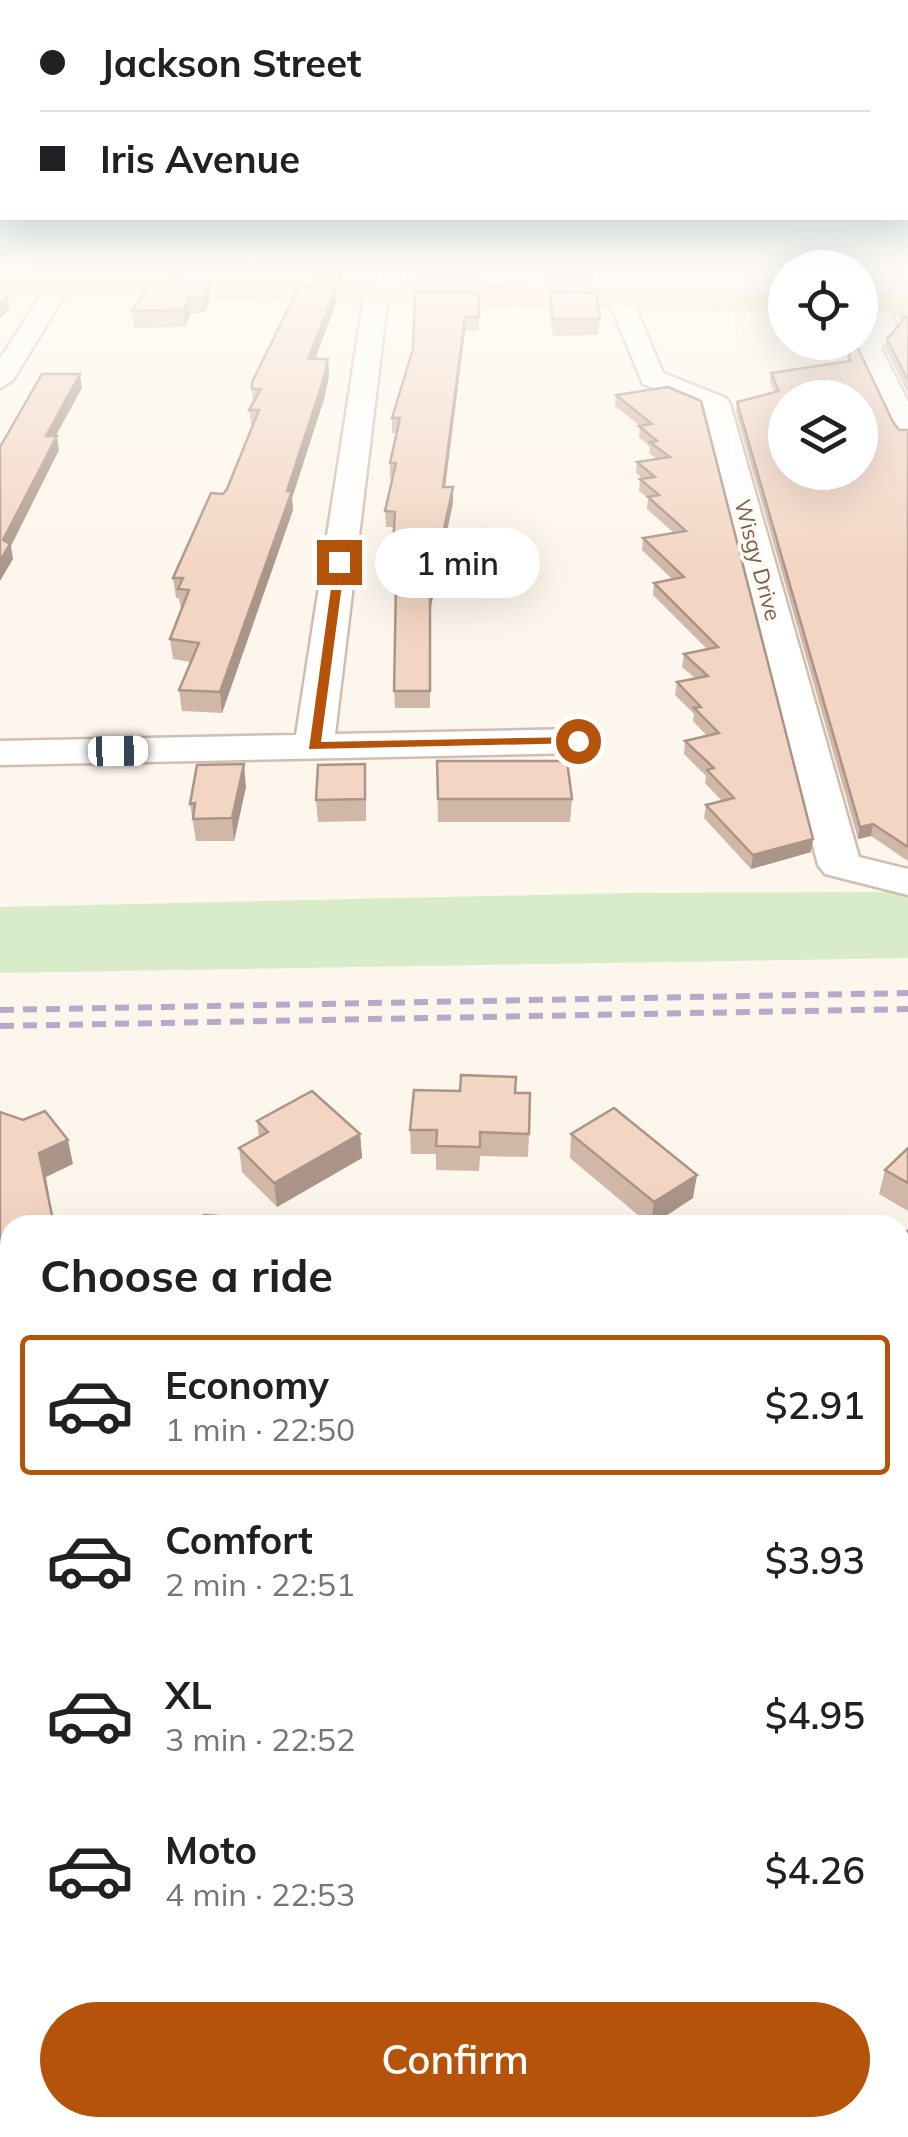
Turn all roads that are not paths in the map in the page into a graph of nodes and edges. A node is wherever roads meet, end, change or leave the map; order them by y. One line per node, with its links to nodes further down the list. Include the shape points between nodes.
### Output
1 (366, 371): 6 (street)
2 (649, 371): 8 (street, Wisgy Drive, via 652,378 716,404 840,865)
3 (879, 371): 4 (street)
4 (908, 430)
5 (578, 741): 6 (street)
6 (314, 746): 7 (street)
7 (0, 753)
8 (908, 882)

